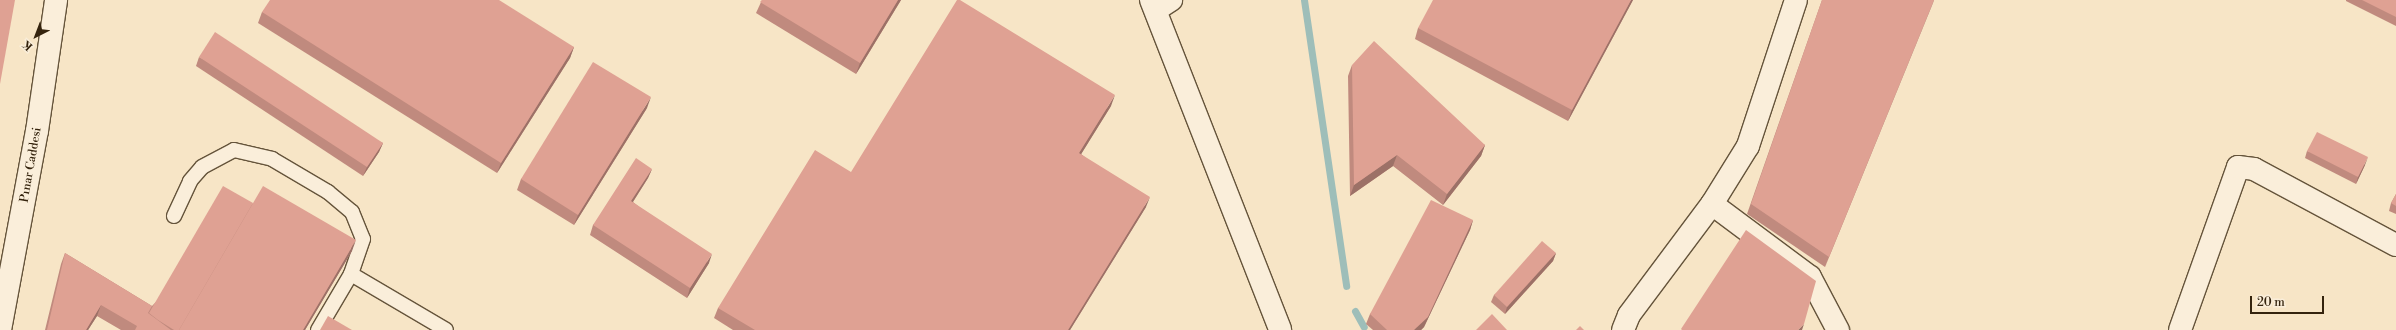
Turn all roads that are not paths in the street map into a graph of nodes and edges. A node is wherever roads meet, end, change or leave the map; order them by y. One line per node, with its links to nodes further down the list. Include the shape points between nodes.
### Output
1 (56, 0): 8 (street, Pınar Caddesi, via 37,131)
2 (1796, 0): 4 (street, via 1748,146)
3 (1160, 3): 11 (street)
4 (1712, 204): 12 (street, via 1629,315); 13 (street, via 1810,277)
5 (174, 216): 7 (lane, via 190,181 202,167 219,157 234,150 272,159 328,192 355,217 363,239)
6 (2396, 245): 14 (street, via 2254,169 2238,167)
7 (350, 274): 9 (lane); 10 (lane)
8 (0, 330)
9 (318, 330)
10 (446, 330)
11 (1280, 330)
12 (1623, 330)
13 (1838, 330)
14 (2180, 330)

